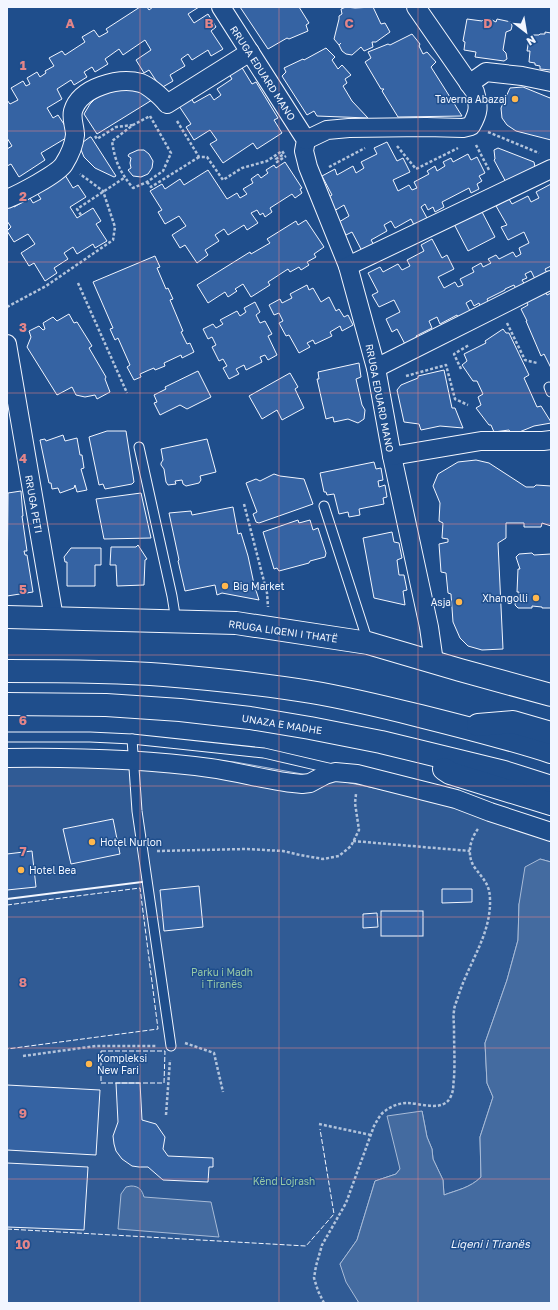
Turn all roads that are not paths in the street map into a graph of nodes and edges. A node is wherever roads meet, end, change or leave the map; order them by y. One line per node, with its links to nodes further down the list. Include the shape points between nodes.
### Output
1 (221, 7): 3 (street, RRUGA EDUARD MANO)
2 (416, 7): 5 (street)
3 (250, 52): 6 (street, RRUGA EDUARD MANO); 8 (street, via 167,104 162,97 142,84 118,81 94,88 79,99 73,111 75,134 64,165 44,180)
4 (551, 82): 5 (street, via 486,72)
5 (469, 84): 6 (street, via 475,92 478,104 478,114 471,126 349,128 327,130)
6 (306, 140): 9 (street, RRUGA EDUARD MANO, via 304,151 308,167)
7 (551, 169): 9 (street)
8 (7, 199)
9 (348, 266): 12 (street, RRUGA EDUARD MANO)
10 (551, 280): 12 (street)
11 (7, 344): 13 (street, RRUGA PETI)
12 (376, 368): 16 (street, RRUGA EDUARD MANO)
13 (13, 411): 19 (street, RRUGA PETI)
14 (551, 440): 16 (street, via 481,442)
15 (139, 447): 20 (lane)
16 (392, 456): 22 (street, RRUGA EDUARD MANO, via 429,626)
17 (324, 506): 21 (lane)
18 (7, 617): 19 (main road, RRUGA LIQENI I THATË)
19 (54, 618): 20 (main road, RRUGA LIQENI I THATË)
20 (176, 621): 21 (main road, RRUGA LIQENI I THATË, via 236,623)
21 (368, 643): 22 (main road, RRUGA LIQENI I THATË)
22 (434, 662): 24 (main road, RRUGA LIQENI I THATË)
23 (7, 671): 26 (main road, via 162,675 247,684 312,692)
24 (551, 695)
25 (7, 704): 30 (main road, UNAZA E MADHE, via 106,705 203,712 310,728)
26 (464, 727): 27 (main road, via 513,722); 31 (main road)
27 (551, 733)
28 (7, 737): 29 (lane)
29 (132, 739): 33 (lane); 34 (lane, via 264,753)
30 (420, 752): 35 (main road, UNAZA E MADHE, via 504,772); 36 (main road, via 450,774)
31 (551, 752)
32 (7, 758): 33 (street)
33 (133, 761): 34 (street, via 210,768 302,784 335,772); 38 (lane, via 137,811)
34 (344, 772): 37 (street, via 456,799)
35 (551, 787)
36 (551, 804)
37 (551, 832)
38 (170, 1042)

